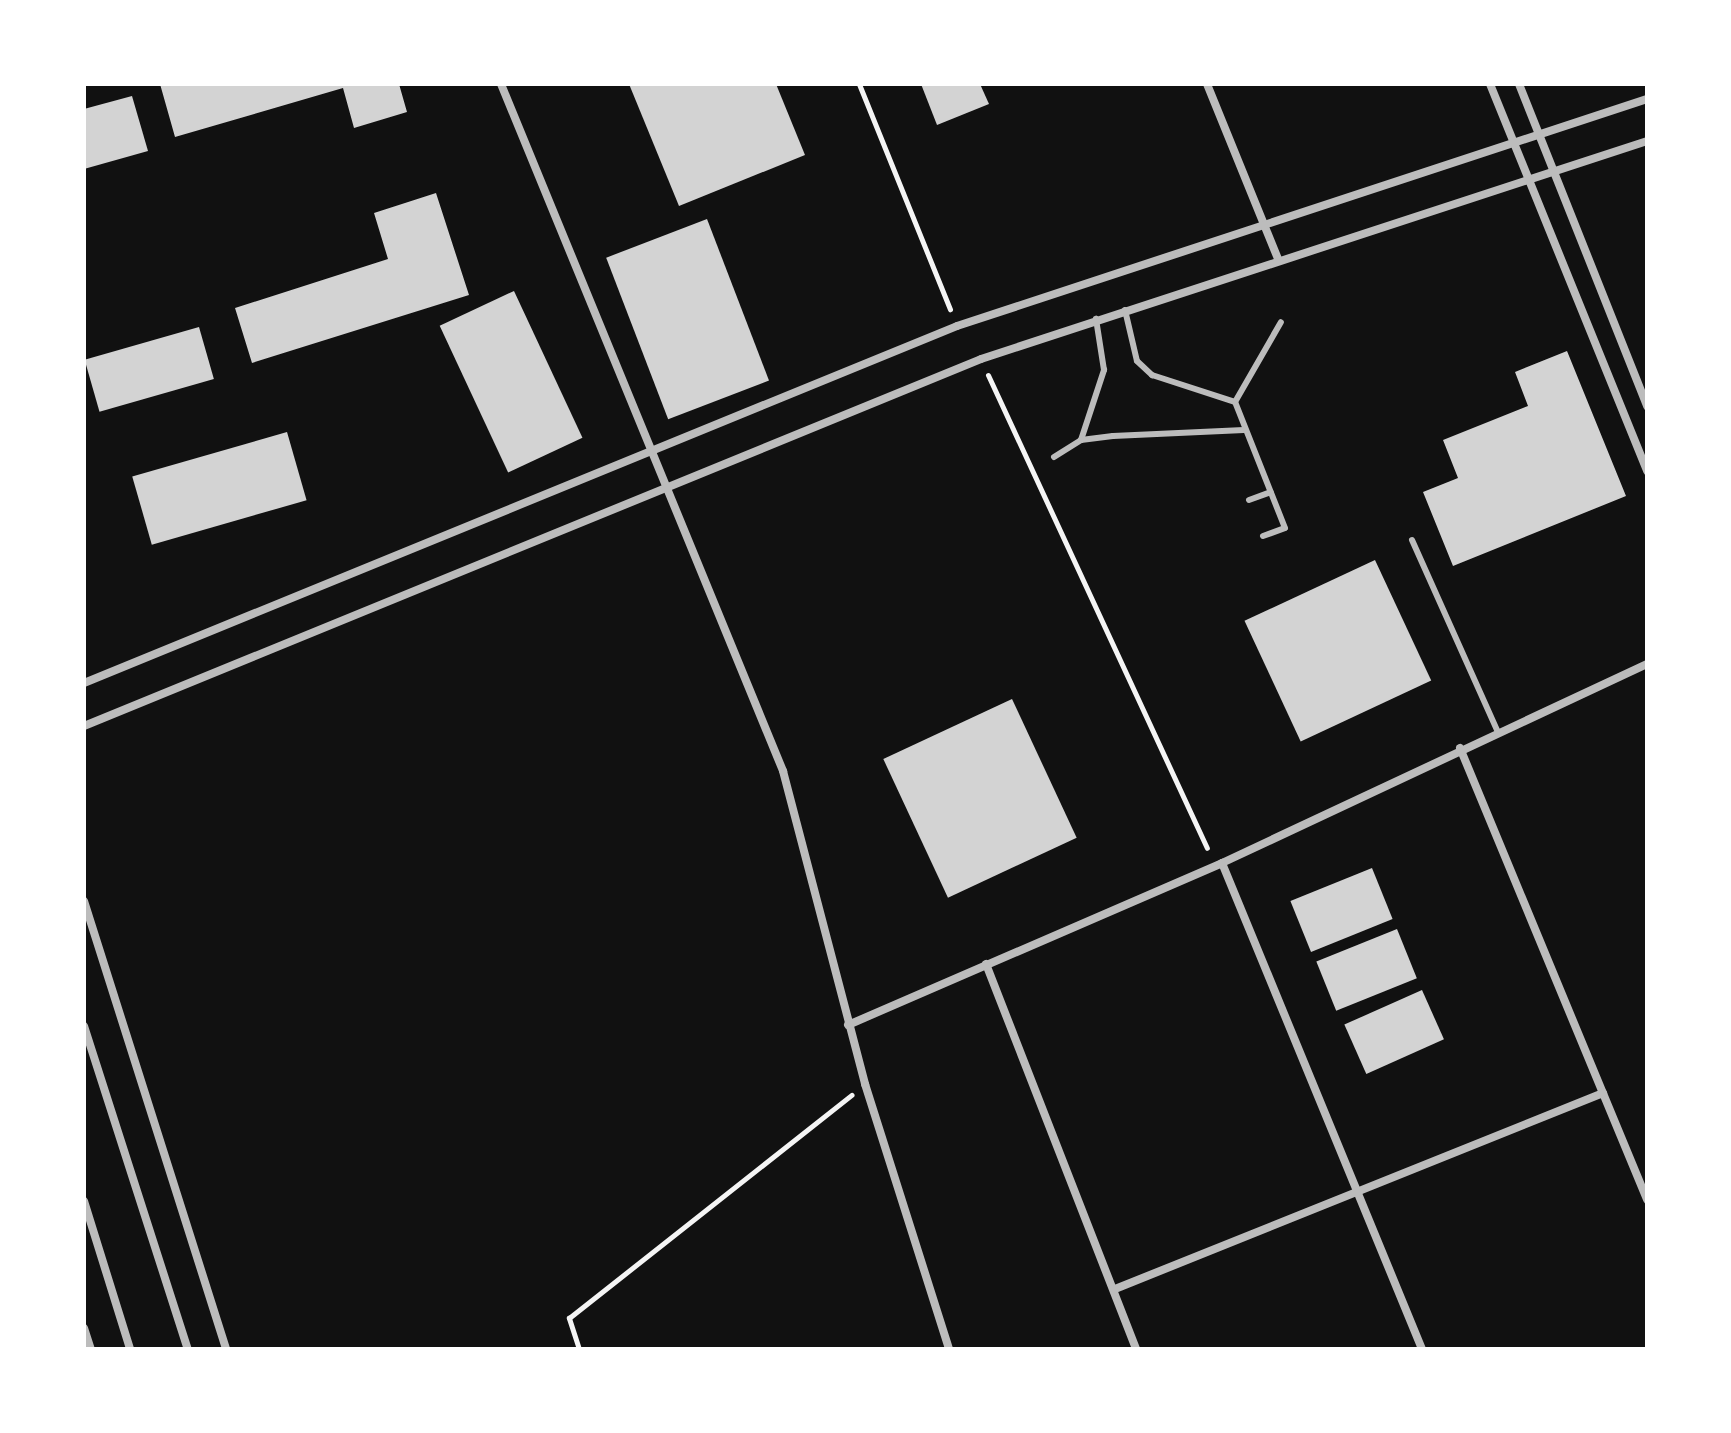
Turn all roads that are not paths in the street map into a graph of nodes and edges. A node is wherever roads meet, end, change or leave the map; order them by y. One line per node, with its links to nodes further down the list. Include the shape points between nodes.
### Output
1 (501, 84): 20 (street)
2 (1207, 84): 11 (street)
3 (1490, 84): 8 (street)
4 (1519, 84): 6 (street)
5 (1647, 99): 6 (street)
6 (1539, 135): 8 (street); 9 (street)
7 (1647, 141): 9 (street)
8 (1515, 146): 10 (street); 11 (street)
9 (1554, 172): 10 (street); 17 (street)
10 (1528, 180): 12 (street); 22 (street)
11 (1263, 226): 12 (street); 20 (street, via 957,326)
12 (1278, 259): 13 (street)
13 (1124, 308): 14 (street); 16 (lane, via 1137,361 1152,375)
14 (1096, 319): 19 (lane, via 1104,370); 23 (street, via 981,359)
15 (1281, 322): 16 (lane)
16 (1235, 402): 18 (lane)
17 (1647, 406)
18 (1244, 430): 19 (lane); 24 (lane)
19 (1081, 440): 21 (lane)
20 (656, 452): 23 (street); 29 (street)
21 (1054, 457)
22 (1647, 471)
23 (669, 484): 30 (street); 36 (street, via 783,771)
24 (1271, 492): 25 (lane); 26 (lane, via 1285,528)
25 (1249, 500)
26 (1263, 536)
27 (1412, 540): 31 (lane)
28 (1647, 664): 31 (street)
29 (84, 683)
30 (84, 726)
31 (1497, 730): 32 (street)
32 (1460, 748): 33 (street); 38 (street)
33 (1218, 864): 35 (street); 39 (street)
34 (84, 901): 47 (street)
35 (986, 964): 36 (street); 42 (street)
36 (848, 1025): 48 (street)
37 (84, 1026): 46 (street)
38 (1603, 1093): 39 (street); 40 (street)
39 (1357, 1195): 42 (street); 50 (street)
40 (1647, 1200)
41 (84, 1201): 45 (street)
42 (1115, 1289): 49 (street)
43 (84, 1328): 44 (street)
44 (91, 1349)
45 (130, 1349)
46 (188, 1349)
47 (226, 1349)
48 (949, 1349)
49 (1136, 1349)
50 (1422, 1349)

